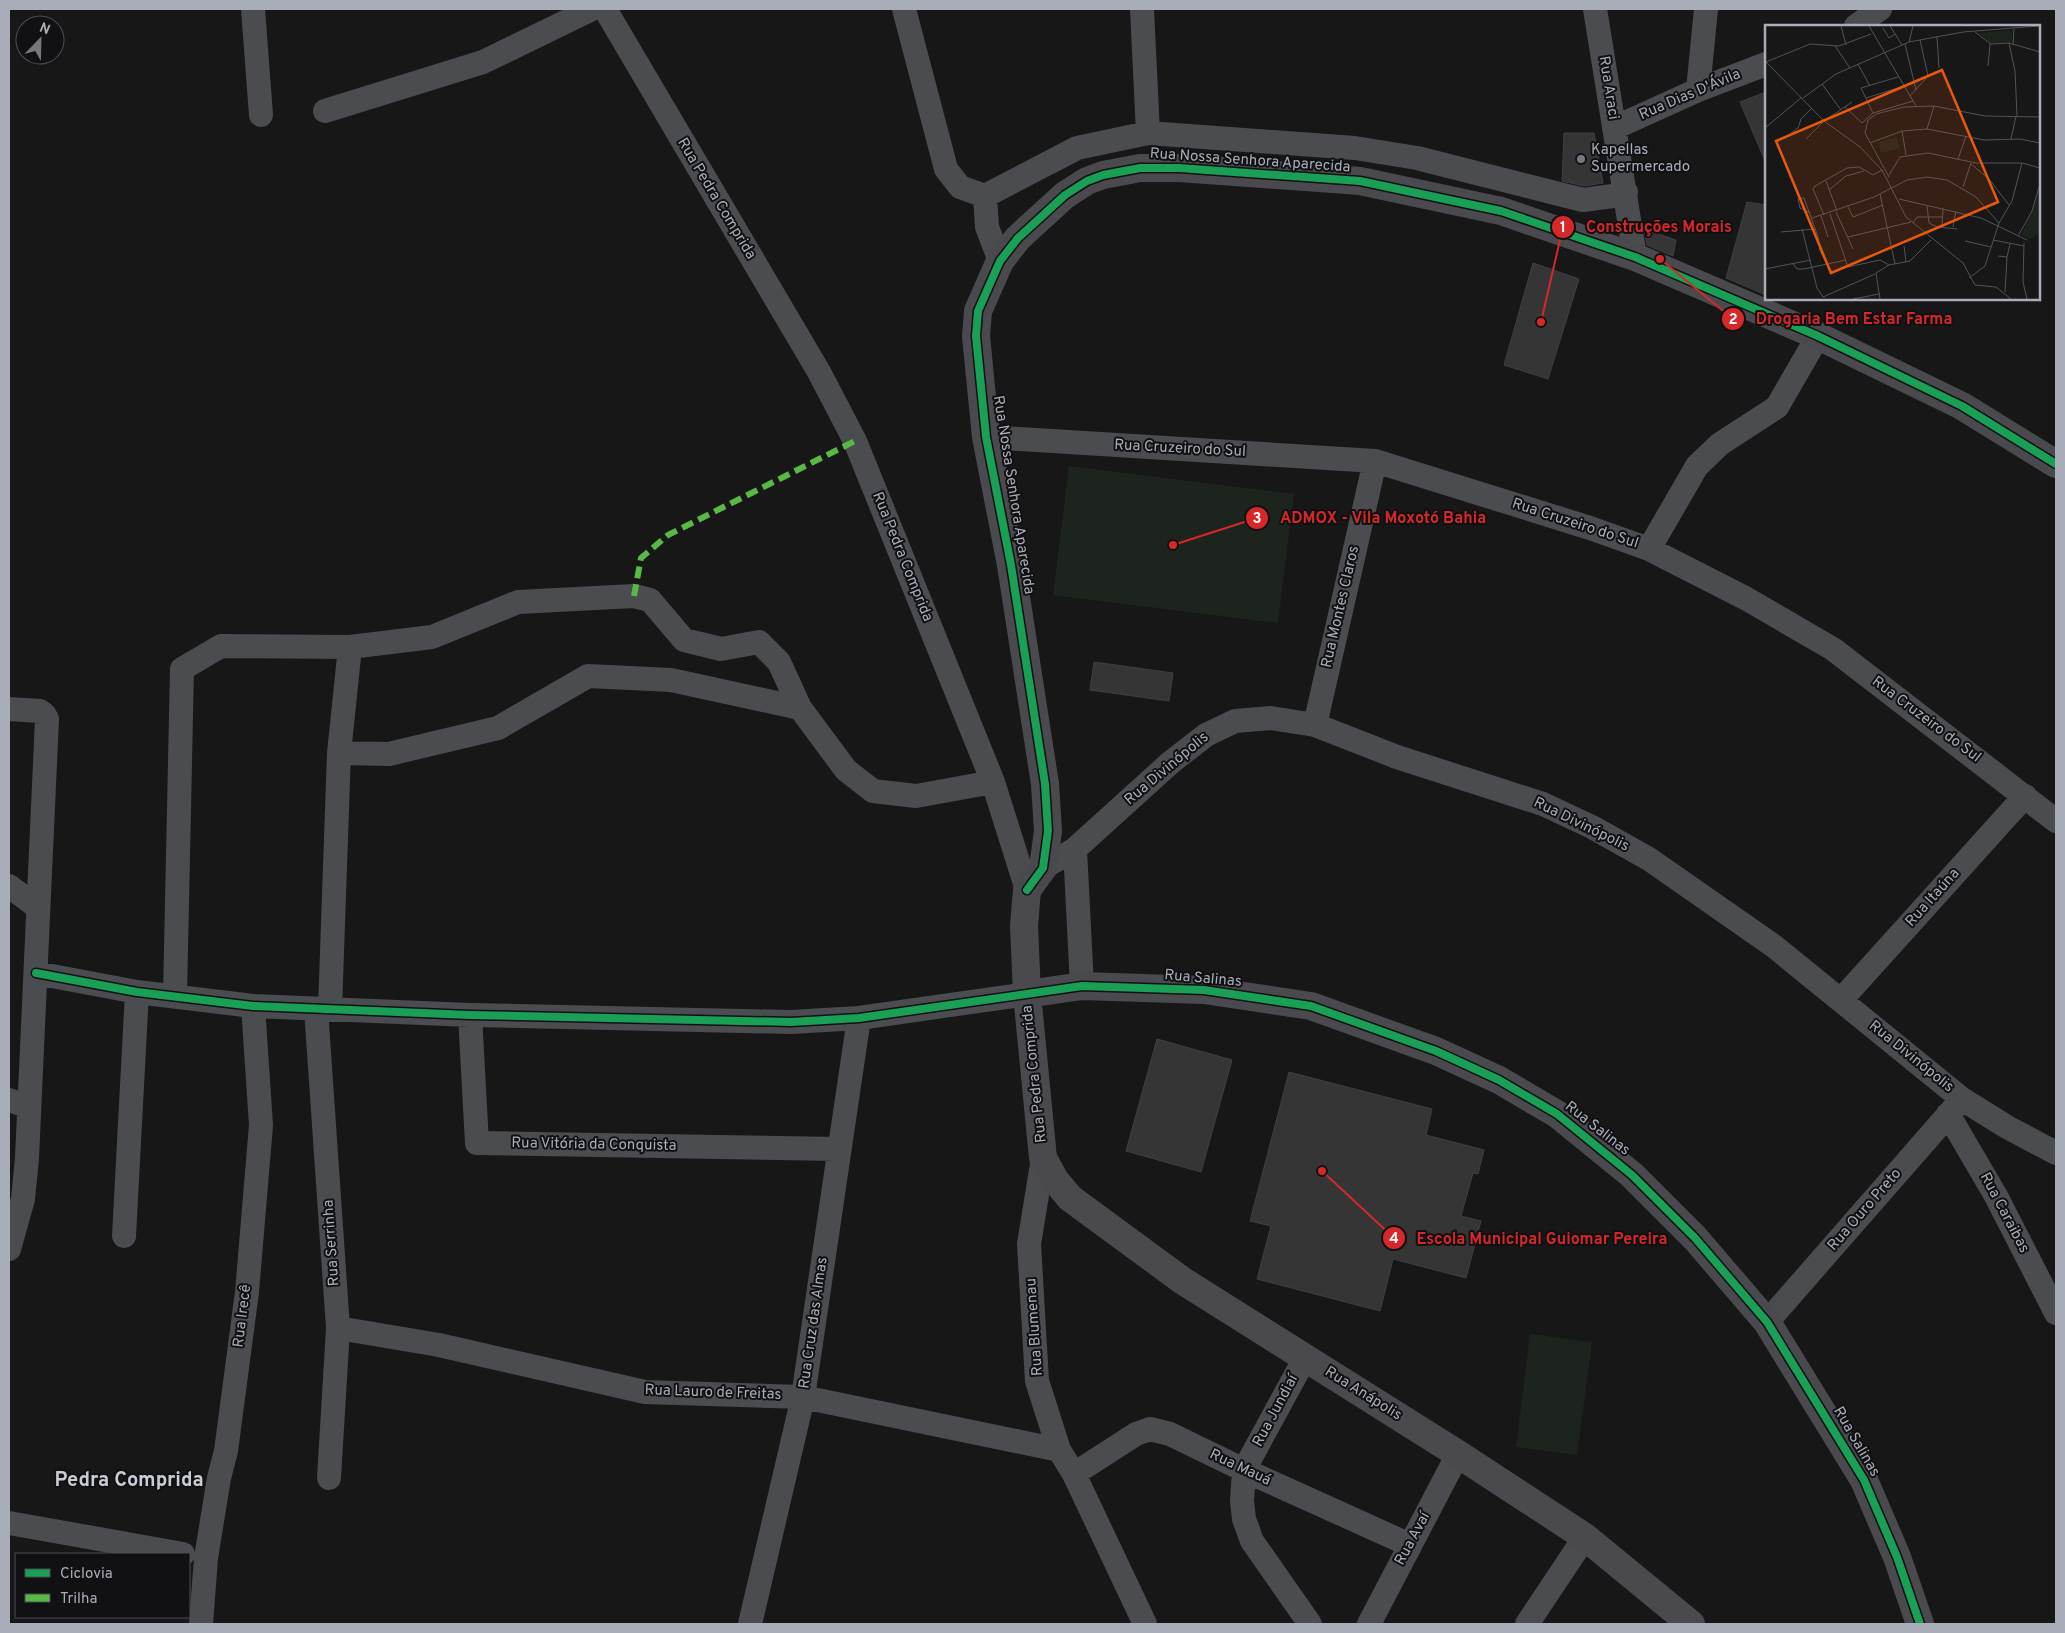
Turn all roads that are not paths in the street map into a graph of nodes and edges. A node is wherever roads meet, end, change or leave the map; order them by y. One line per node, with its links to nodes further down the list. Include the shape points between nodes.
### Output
1 (253, 9): 13 (street)
2 (592, 9): 12 (street, via 484,62)
3 (605, 9): 30 (street, Rua Pedra Comprida, via 819,372 855,441)
4 (904, 9): 17 (street, via 946,169 960,187)
5 (1142, 9): 15 (street)
6 (1595, 9): 14 (street, Rua Araci)
7 (1706, 9): 11 (street)
8 (1880, 9): 9 (street)
9 (1857, 25)
10 (1765, 64): 11 (street, Rua Dias D'Ávila)
11 (1698, 90): 14 (street, Rua Dias D'Ávila)
12 (325, 111)
13 (260, 115)
14 (1614, 128): 16 (street, Rua Araci)
15 (1148, 133): 16 (street, Rua Nossa Senhora Aparecida, via 1355,148 1417,158 1583,200); 17 (street, Rua Nossa Senhora Aparecida, via 1077,148)
16 (1626, 192): 18 (street, Rua Araci)
17 (985, 196): 19 (street, via 987,227)
18 (1635, 257): 19 (street, Rua Nossa Senhora Aparecida, via 1501,211 1360,182 1140,168 1103,175 1065,195 1018,238); 20 (street, Rua Nossa Senhora Aparecida)
19 (1000, 261): 21 (street, Rua Nossa Senhora Aparecida, via 978,311 976,336)
20 (1818, 336): 23 (street, Rua Nossa Senhora Aparecida, via 1962,406); 24 (street, via 1777,406 1720,444 1697,466)
21 (986, 437): 22 (street, Rua Cruzeiro do Sul); 34 (street, Rua Nossa Senhora Aparecida, via 1011,564 1045,784 1048,831)
22 (1374, 460): 24 (street, Rua Cruzeiro do Sul); 28 (street, Rua Montes Claros)
23 (2056, 464)
24 (1649, 549): 31 (street, Rua Cruzeiro do Sul, via 1747,599 1833,649)
25 (350, 647): 26 (street, via 432,637 518,602 634,596 650,600 684,640 721,649 759,642 779,662); 29 (street, Rua Serrinha); 42 (street, via 221,646 182,669)
26 (800, 708): 29 (street, via 671,680 588,676 498,728 389,754); 30 (street, via 846,770 873,791 916,796)
27 (9, 709): 37 (street, via 40,711 46,719)
28 (1315, 725): 33 (street, Rua Divinópolis, via 1271,718 1235,721 1206,734); 43 (street, Rua Divinópolis, via 1397,757 1543,804 1592,827 1649,859 1775,948)
29 (339, 753): 45 (street, Rua Serrinha)
30 (993, 782): 36 (street, Rua Pedra Comprida)
31 (2025, 796): 32 (street, Rua Cruzeiro do Sul); 43 (street, Rua Itaúna)
32 (2056, 821)
33 (1075, 849): 34 (street, Rua Divinópolis); 39 (street)
34 (1043, 868): 36 (street, Rua Nossa Senhora Aparecida)
35 (9, 886): 37 (street)
36 (1027, 890): 41 (street, Rua Pedra Comprida, via 1024,926)
37 (37, 907): 38 (street)
38 (36, 973): 40 (street); 48 (street)
39 (1082, 986): 41 (street, Rua Salinas); 56 (street, Rua Salinas, via 1204,990 1311,1006 1436,1051 1499,1080 1556,1114 1632,1175 1695,1238)
40 (137, 992): 42 (street); 53 (street)
41 (1027, 994): 47 (street); 52 (street, Rua Pedra Comprida)
42 (174, 996): 44 (street)
43 (1841, 1000): 49 (street, Rua Divinópolis)
44 (253, 1006): 45 (street); 69 (street, Rua Irecê, via 261,1125 246,1302 226,1451)
45 (323, 1009): 46 (street); 57 (street, Rua Serrinha)
46 (470, 1015): 47 (street, via 791,1022); 50 (street, Rua Vitória da Conquista, via 477,1143)
47 (859, 1018): 50 (street, Rua Cruz das Almas)
48 (19, 1103): 54 (street, via 27,1158 23,1199)
49 (1955, 1106): 51 (street, Rua Divinópolis, via 2007,1127); 55 (street, Rua Caraibas); 56 (street, Rua Ouro Preto)
50 (840, 1149): 59 (street, Rua Cruz das Almas)
51 (2056, 1153)
52 (1044, 1158): 58 (street, Rua Anápolis, via 1055,1180 1070,1198 1183,1281); 60 (street, Rua Blumenau, via 1029,1244 1038,1381)
53 (124, 1236)
54 (9, 1249)
55 (2056, 1314)
56 (1768, 1322): 77 (street, Rua Salinas, via 1864,1480 1897,1556)
57 (338, 1328): 59 (street, Rua Lauro de Freitas, via 439,1346 645,1392); 64 (street, Rua Serrinha)
58 (1305, 1358): 61 (street, Rua Anápolis); 62 (street, Rua Jundiaí)
59 (803, 1397): 60 (street, Rua Lauro de Freitas); 71 (street, Rua Cruz das Almas)
60 (1059, 1450): 63 (street, Rua Blumenau)
61 (1458, 1454): 66 (street, Rua Anápolis); 67 (street, Rua Avaí)
62 (1244, 1470): 63 (street, Rua Mauá, via 1170,1434 1150,1429 1136,1434); 67 (street, Rua Mauá); 73 (street, Rua Jundiaí, via 1244,1519 1252,1541)
63 (1074, 1474): 72 (street, Rua Blumenau)
64 (329, 1478)
65 (9, 1523): 68 (street)
66 (1585, 1537): 75 (street); 76 (street, Rua Anápolis)
67 (1410, 1545): 74 (street, Rua Avaí)
68 (177, 1553)
69 (197, 1557): 70 (street, Rua Irecê)
70 (201, 1624)
71 (750, 1624)
72 (1145, 1624)
73 (1310, 1624)
74 (1369, 1624)
75 (1527, 1624)
76 (1691, 1624)
77 (1920, 1624)

